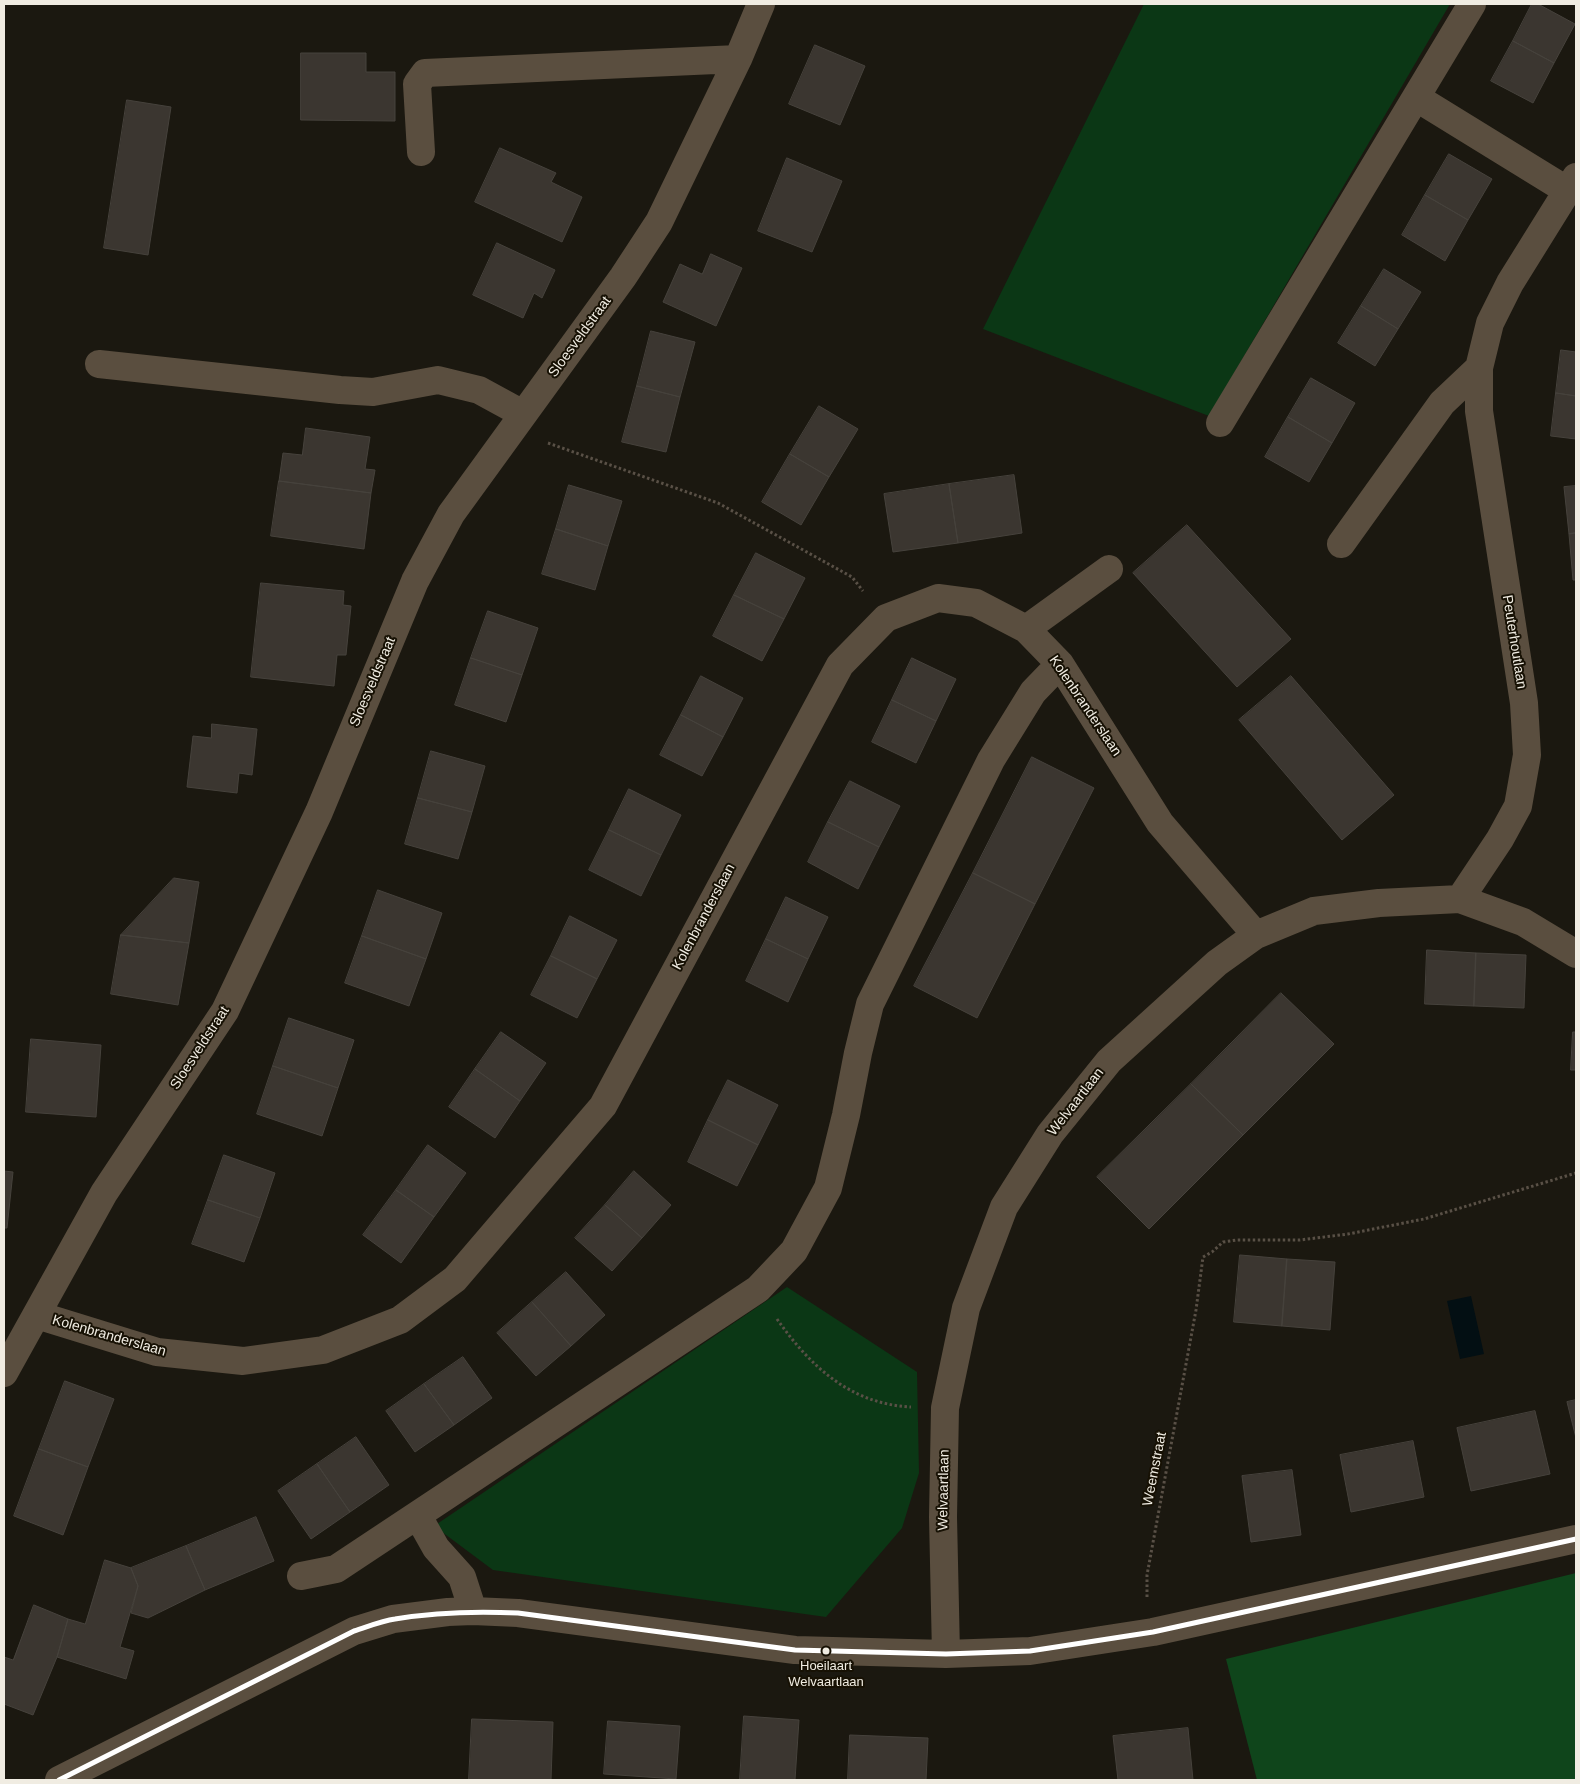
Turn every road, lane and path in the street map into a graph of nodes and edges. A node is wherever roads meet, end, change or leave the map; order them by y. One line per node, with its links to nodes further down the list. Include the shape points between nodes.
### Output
1 (761, 4): 3 (street, Sloesveldstraat)
2 (1472, 4): 4 (street)
3 (738, 59): 5 (street, via 425,73 417,84); 9 (street, Sloesveldstraat, via 659,222)
4 (1417, 98): 6 (street); 10 (street)
5 (421, 152)
6 (1572, 184): 8 (street, Peuterhoutlaan, via 1510,283 1490,323)
7 (99, 364): 9 (street, via 373,392 438,380 479,390)
8 (1479, 368): 11 (street, via 1442,403); 16 (street, Peuterhoutlaan, via 1479,411 1524,703 1527,756 1518,806)
9 (520, 420): 13 (path, via 534,438 718,503 852,577); 21 (street, Sloesveldstraat, via 451,514 415,581 319,812 225,1011 104,1192)
10 (1220, 423)
11 (1341, 544)
12 (1109, 569): 14 (street)
13 (886, 618): 14 (street, Kolenbranderslaan, via 938,598 976,602); 21 (street, Kolenbranderslaan, via 840,665 603,1106 455,1279 400,1320 322,1350 243,1361 157,1352)
14 (1026, 629): 15 (street, Kolenbranderslaan)
15 (1060, 664): 17 (street, Kolenbranderslaan, via 1160,822); 20 (street, via 1033,692 991,760 870,1004 828,1188 794,1251)
16 (1460, 899): 17 (street, Welvaartlaan, via 1380,903 1314,911); 18 (street, Welvaartlaan, via 1523,922)
17 (1256, 935): 23 (street, Welvaartlaan, via 1217,963 1109,1061 1050,1134 1004,1207 966,1308)
18 (1576, 954)
19 (1576, 1172): 28 (path, Weemstraat, via 1424,1219 1300,1240 1223,1242 1204,1257 1147,1575 1147,1606)
20 (758, 1289): 23 (path, via 794,1344 832,1380 862,1396 897,1406); 24 (street)
21 (37, 1315): 22 (street, Sloesveldstraat)
22 (4, 1373)
23 (946, 1408): 29 (street, Welvaartlaan, via 943,1517)
24 (418, 1516): 26 (street, via 336,1569); 27 (street, via 436,1548 462,1577)
25 (1576, 1539): 28 (street)
26 (301, 1576)
27 (473, 1611): 29 (street, via 795,1650); 30 (street, via 394,1619 354,1631)
28 (1153, 1632): 29 (street, via 1030,1651)
29 (946, 1654)
30 (59, 1780)

